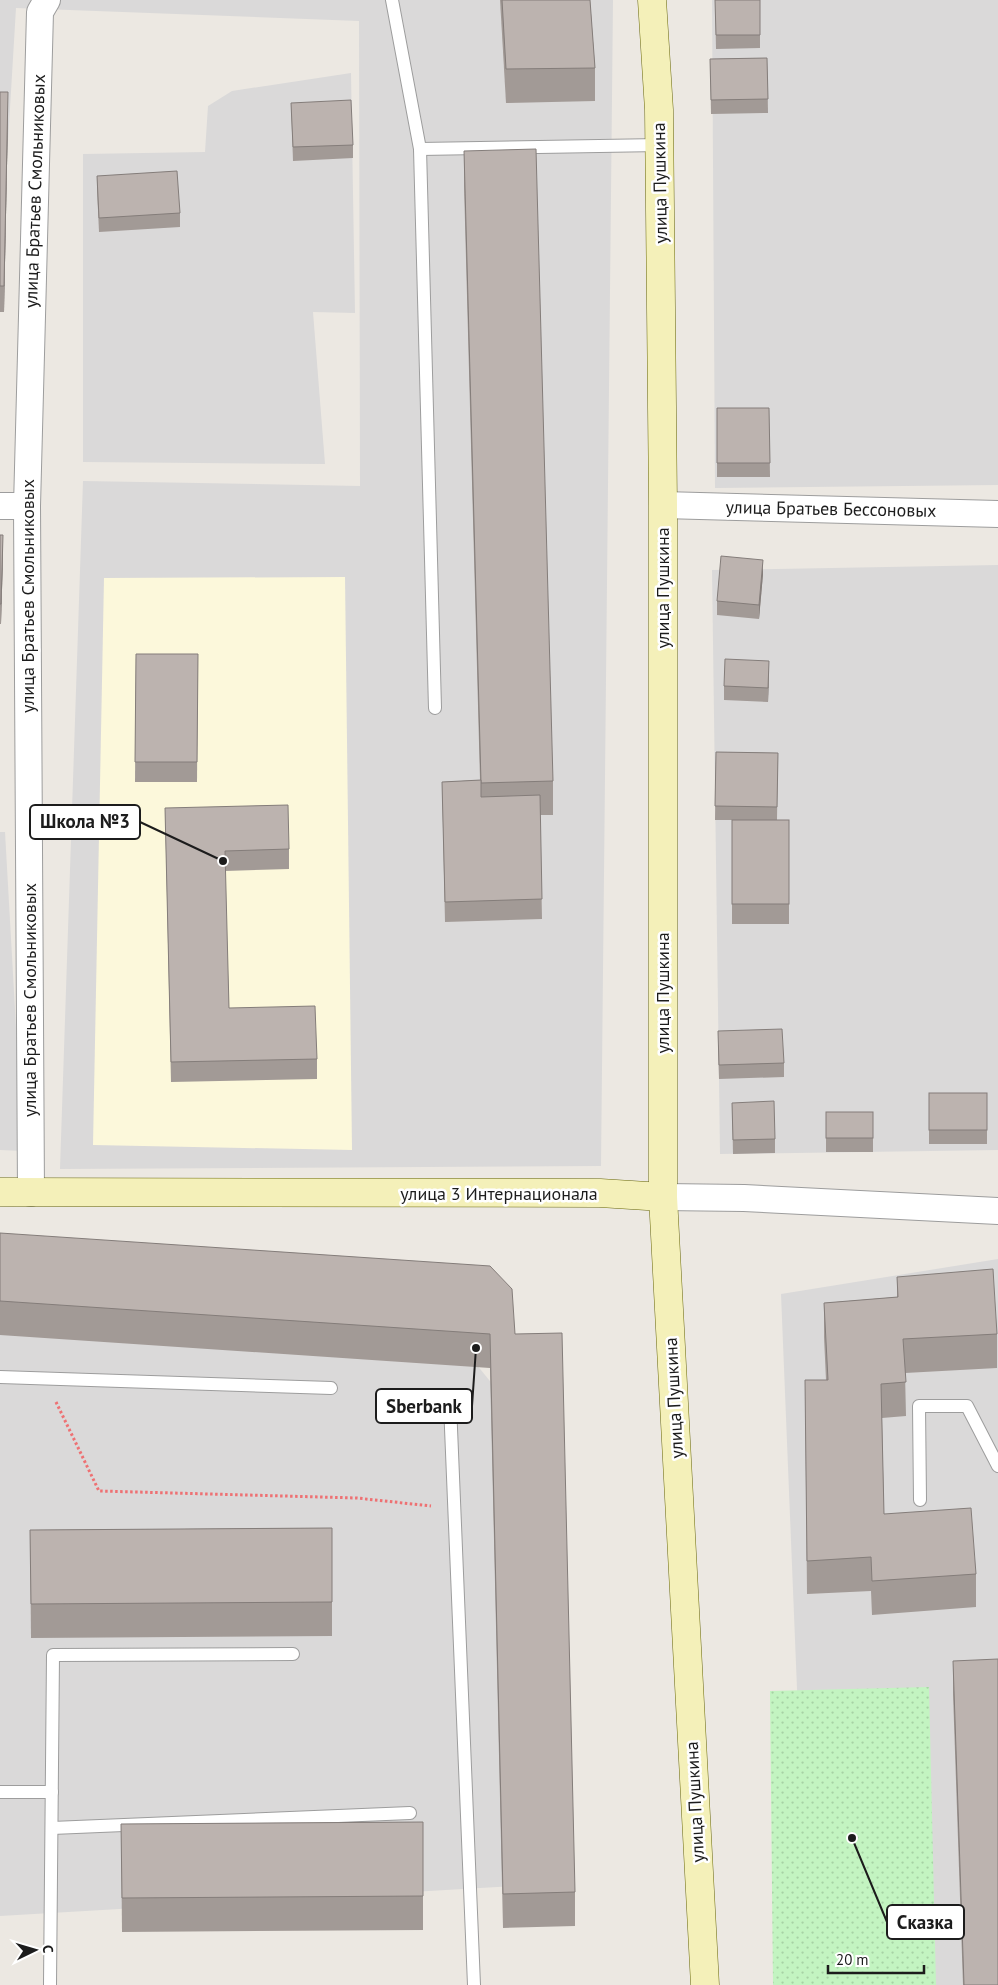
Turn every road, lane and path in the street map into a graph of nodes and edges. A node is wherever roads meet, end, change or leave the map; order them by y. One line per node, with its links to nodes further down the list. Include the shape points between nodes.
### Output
1 (47, 0): 8 (street, улица Братьев Смольниковых, via 40,12)
2 (392, 0): 5 (lane)
3 (652, 0): 4 (street, улица Пушкина)
4 (660, 145): 5 (lane); 6 (street, улица Пушкина)
5 (420, 149): 10 (lane)
6 (663, 505): 9 (street, улица Братьев Бессоновых); 13 (street, улица Пушкина)
7 (0, 506): 8 (street)
8 (27, 506): 12 (street, улица Братьев Смольниковых)
9 (998, 514)
10 (434, 708)
11 (0, 1192): 12 (street, улица 3 Интернационала)
12 (31, 1193): 13 (street, улица 3 Интернационала, via 590,1193)
13 (663, 1197): 14 (street, улица 3 Интернационала); 29 (street, улица Пушкина)
14 (998, 1211)
15 (0, 1377): 16 (lane)
16 (44, 1378): 17 (lane); 21 (path, via 99,1491 357,1498)
17 (331, 1388)
18 (450, 1404): 21 (lane)
19 (998, 1466): 20 (lane, via 967,1406 919,1406)
20 (920, 1500)
21 (454, 1509): 28 (lane)
22 (293, 1654): 24 (lane, via 53,1655)
23 (0, 1792): 24 (lane)
24 (52, 1792): 26 (lane)
25 (410, 1813): 26 (lane)
26 (52, 1828): 27 (lane)
27 (50, 1985)
28 (474, 1985)
29 (705, 1985)

